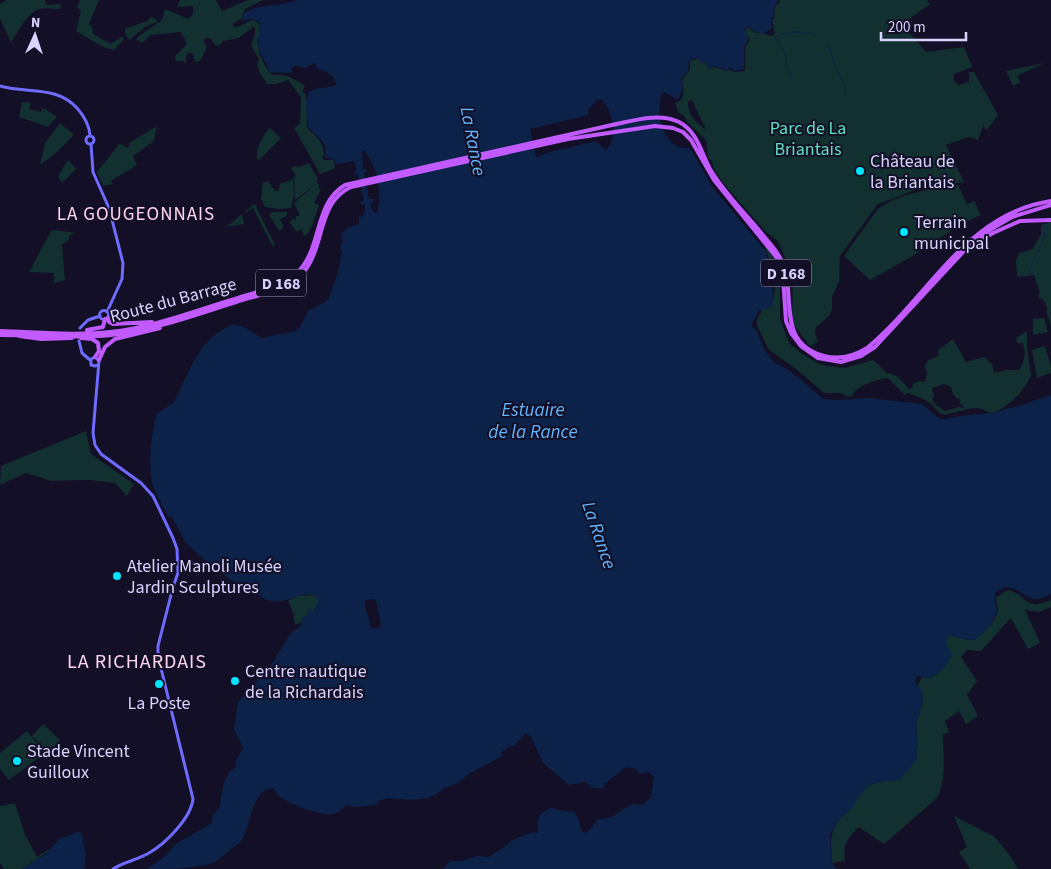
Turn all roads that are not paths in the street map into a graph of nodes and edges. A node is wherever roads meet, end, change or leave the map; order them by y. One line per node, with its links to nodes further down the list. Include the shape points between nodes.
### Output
1 (0, 86): 8 (main road, via 50,92 72,102 87,122 90,136 95,139 91,144 93,172 109,208 123,263 122,279)
2 (354, 184): 3 (main road, Route du Barrage / D 168); 4 (main road, D 168, via 612,125 660,118 680,122 692,133 717,179 780,256 794,332 808,348 819,354 845,358 867,348 988,225 1011,213); 7 (main road, D 168, via 568,139 662,126 679,130 691,140 717,185 777,258 783,277 788,328 800,346 818,358 841,362 868,352 886,336)
3 (342, 189): 11 (main road, Route du Barrage / D 168, via 326,206 307,261 292,278); 12 (main road, Route du Barrage / D 168, via 330,206 310,262 300,276 273,290)
4 (1051, 200)
5 (1051, 205): 7 (main road, D 168, via 1001,222)
6 (1051, 220): 7 (main road, via 1020,221)
7 (970, 246)
8 (107, 312): 9 (main road, via 102,311); 10 (main road)
9 (100, 316): 10 (main road); 13 (main road, via 88,320)
10 (106, 319): 11 (main road, via 113,324); 14 (main road, via 103,327 91,330)
11 (156, 323): 14 (main road, Route du Barrage / D 168, via 102,333)
12 (166, 324): 15 (main road, Route du Barrage / D 168, via 102,336); 18 (main road, D 168, via 115,339 105,347)
13 (80, 328)
14 (0, 332): 15 (main road, Route du Barrage / D 168)
15 (17, 335): 18 (main road, via 41,339 92,339 99,348)
16 (79, 341): 17 (main road, via 82,353)
17 (90, 360): 18 (main road); 18 (main road, via 90,364)
18 (96, 362): 19 (main road, via 95,446 153,496 177,549 178,573 158,656 193,799 188,816 154,850)
19 (113, 869)

